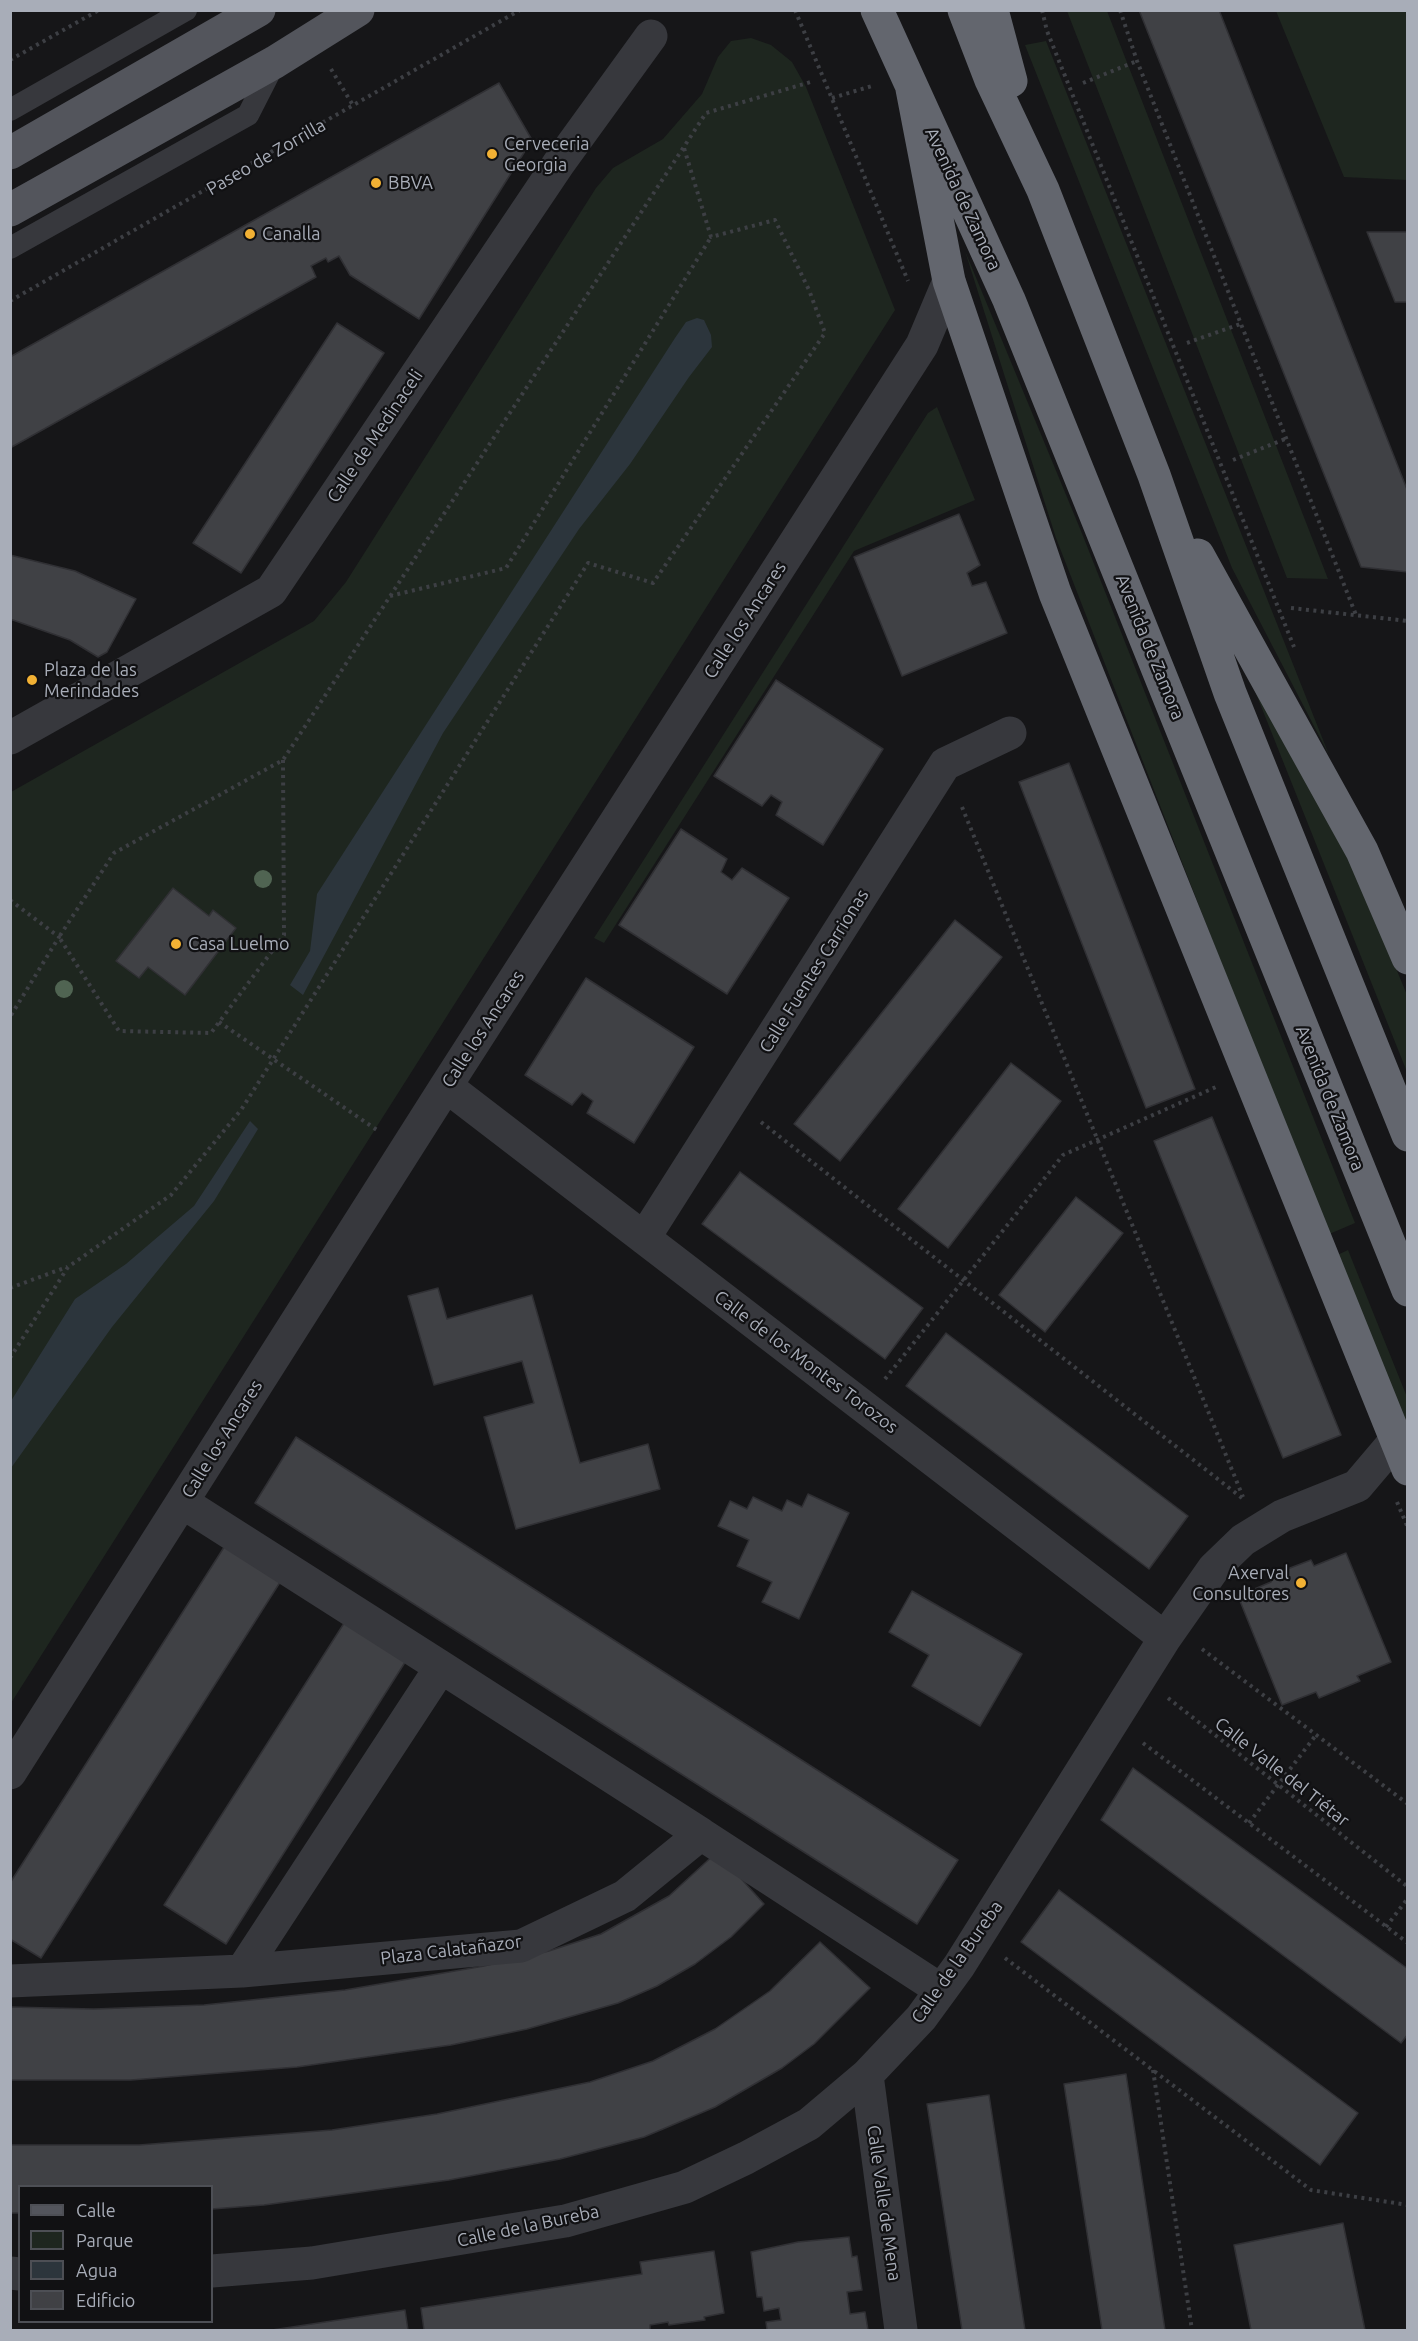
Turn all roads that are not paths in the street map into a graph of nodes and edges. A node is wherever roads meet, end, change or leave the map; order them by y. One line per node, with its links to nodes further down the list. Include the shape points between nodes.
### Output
1 (186, 10): 10 (lane)
2 (358, 10): 8 (main road)
3 (877, 10): 9 (highway, Avenida de Zamora)
4 (964, 10): 12 (highway, via 991,80)
5 (992, 10): 12 (highway)
6 (252, 11): 11 (main road)
7 (651, 36): 18 (street, Calle de Medinaceli, via 559,162 271,591)
8 (275, 62): 13 (main road); 14 (lane, via 248,115)
9 (912, 89): 15 (highway); 23 (highway, Avenida de Zamora, via 1009,300)
10 (10, 110)
11 (10, 153)
12 (1043, 190): 16 (highway)
13 (10, 210)
14 (10, 248)
15 (949, 281): 20 (street, Calle los Ancares, via 922,345); 24 (highway, via 1055,593)
16 (1154, 475): 19 (highway, via 1362,850); 21 (highway, via 1230,693)
17 (1010, 734): 22 (street, Calle Fuentes Carrionas, via 945,764)
18 (10, 738)
19 (1407, 958)
20 (446, 1086): 22 (street, Calle de los Montes Torozos); 25 (street, Calle los Ancares)
21 (1407, 1135)
22 (644, 1238): 26 (street, Calle de los Montes Torozos)
23 (1407, 1290)
24 (1402, 1455): 26 (street, Calle de la Bureba, via 1357,1486 1282,1516 1243,1540 1214,1568)
25 (182, 1502): 27 (street); 28 (street, Calle los Ancares)
26 (1169, 1633): 32 (street, Calle de la Bureba)
27 (441, 1667): 29 (street); 30 (street)
28 (10, 1773)
29 (701, 1834): 30 (street, Plaza Calatañazor, via 625,1896 521,1946); 32 (street)
30 (242, 1971): 31 (street, Plaza Calatañazor)
31 (10, 1982)
32 (941, 1990): 33 (street, Calle de la Bureba, via 921,2018)
33 (867, 2075): 34 (street, Calle de la Bureba, via 809,2124 685,2187 554,2223 312,2263); 35 (street, Calle Valle de Mena)
34 (213, 2271)
35 (901, 2331)

